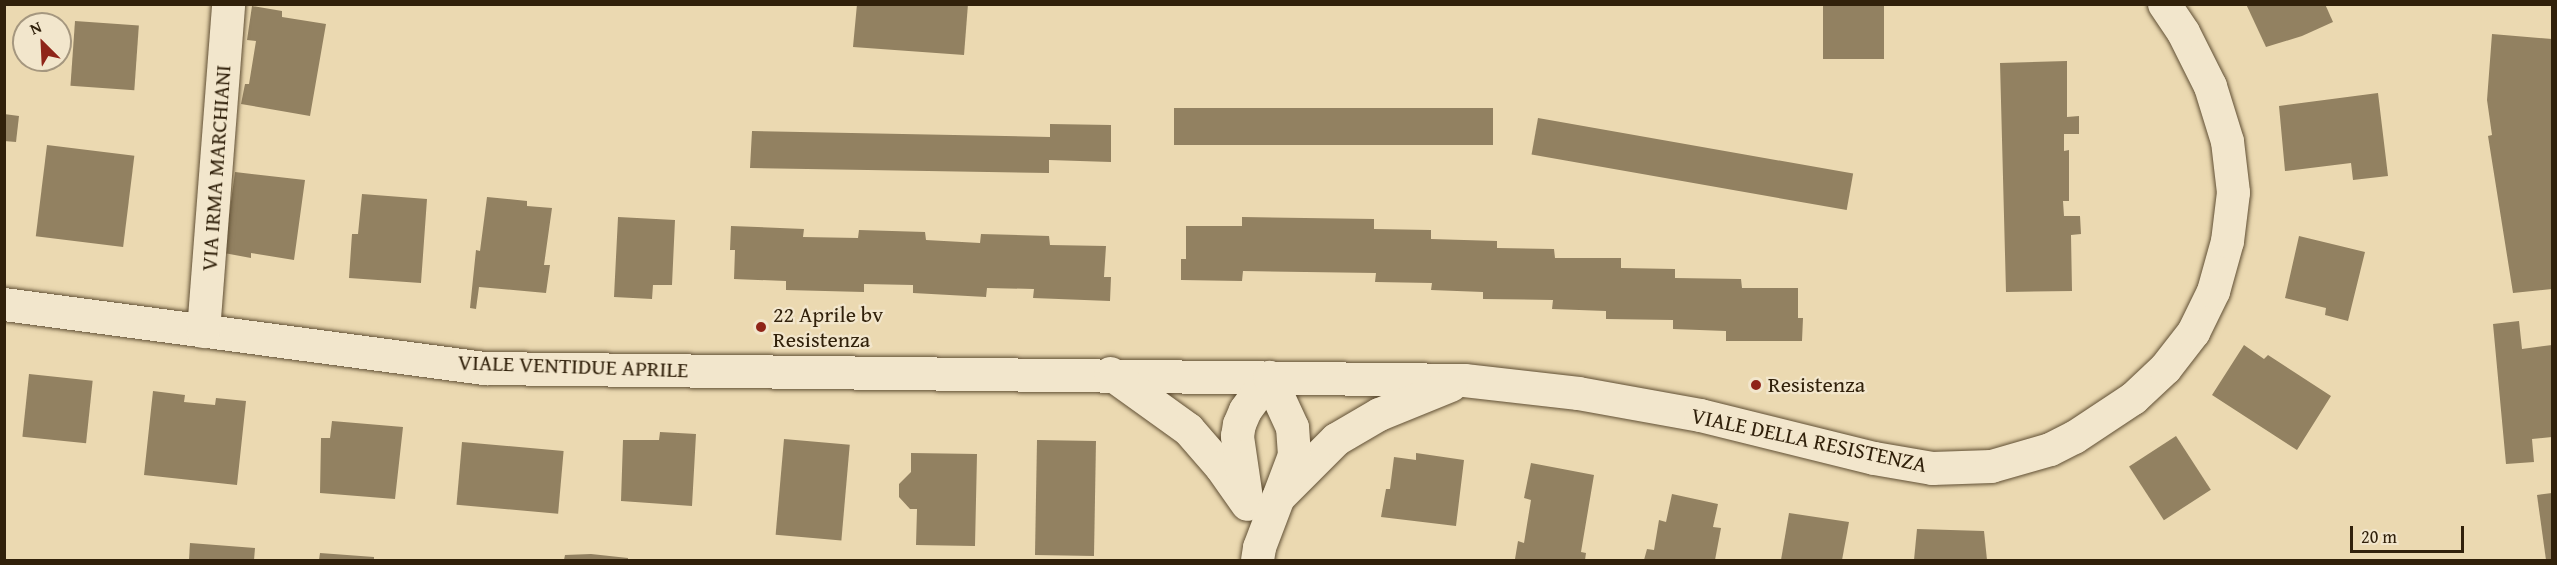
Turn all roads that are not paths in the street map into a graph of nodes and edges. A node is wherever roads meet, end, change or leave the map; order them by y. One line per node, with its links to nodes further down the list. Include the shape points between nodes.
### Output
1 (228, 4): 4 (street, VIA IRMA MARCHIANI)
2 (2164, 4): 7 (street, VIALE DELLA RESISTENZA, via 2210,86 2227,141 2233,192 2227,241 2208,301 2193,332 2165,368 2133,398 2074,437 2050,449 1991,466 1932,468 1874,458 1689,413 1578,393)
3 (4, 304): 4 (street, VIALE VENTIDUE APRILE)
4 (203, 331): 5 (street, VIALE VENTIDUE APRILE, via 485,368)
5 (1110, 373): 6 (street, VIALE VENTIDUE APRILE); 8 (street, via 1188,429 1221,466)
6 (1269, 377): 7 (street, VIALE DELLA RESISTENZA); 8 (street, VIALE DELLA RESISTENZA, via 1249,404 1237,436); 8 (street, VIALE DELLA RESISTENZA, via 1292,427 1294,455)
7 (1464, 380): 8 (street, VIALE DELLA RESISTENZA, via 1379,414 1336,439)
8 (1262, 500): 9 (street, VIALE DELLA RESISTENZA)
9 (1258, 554)

